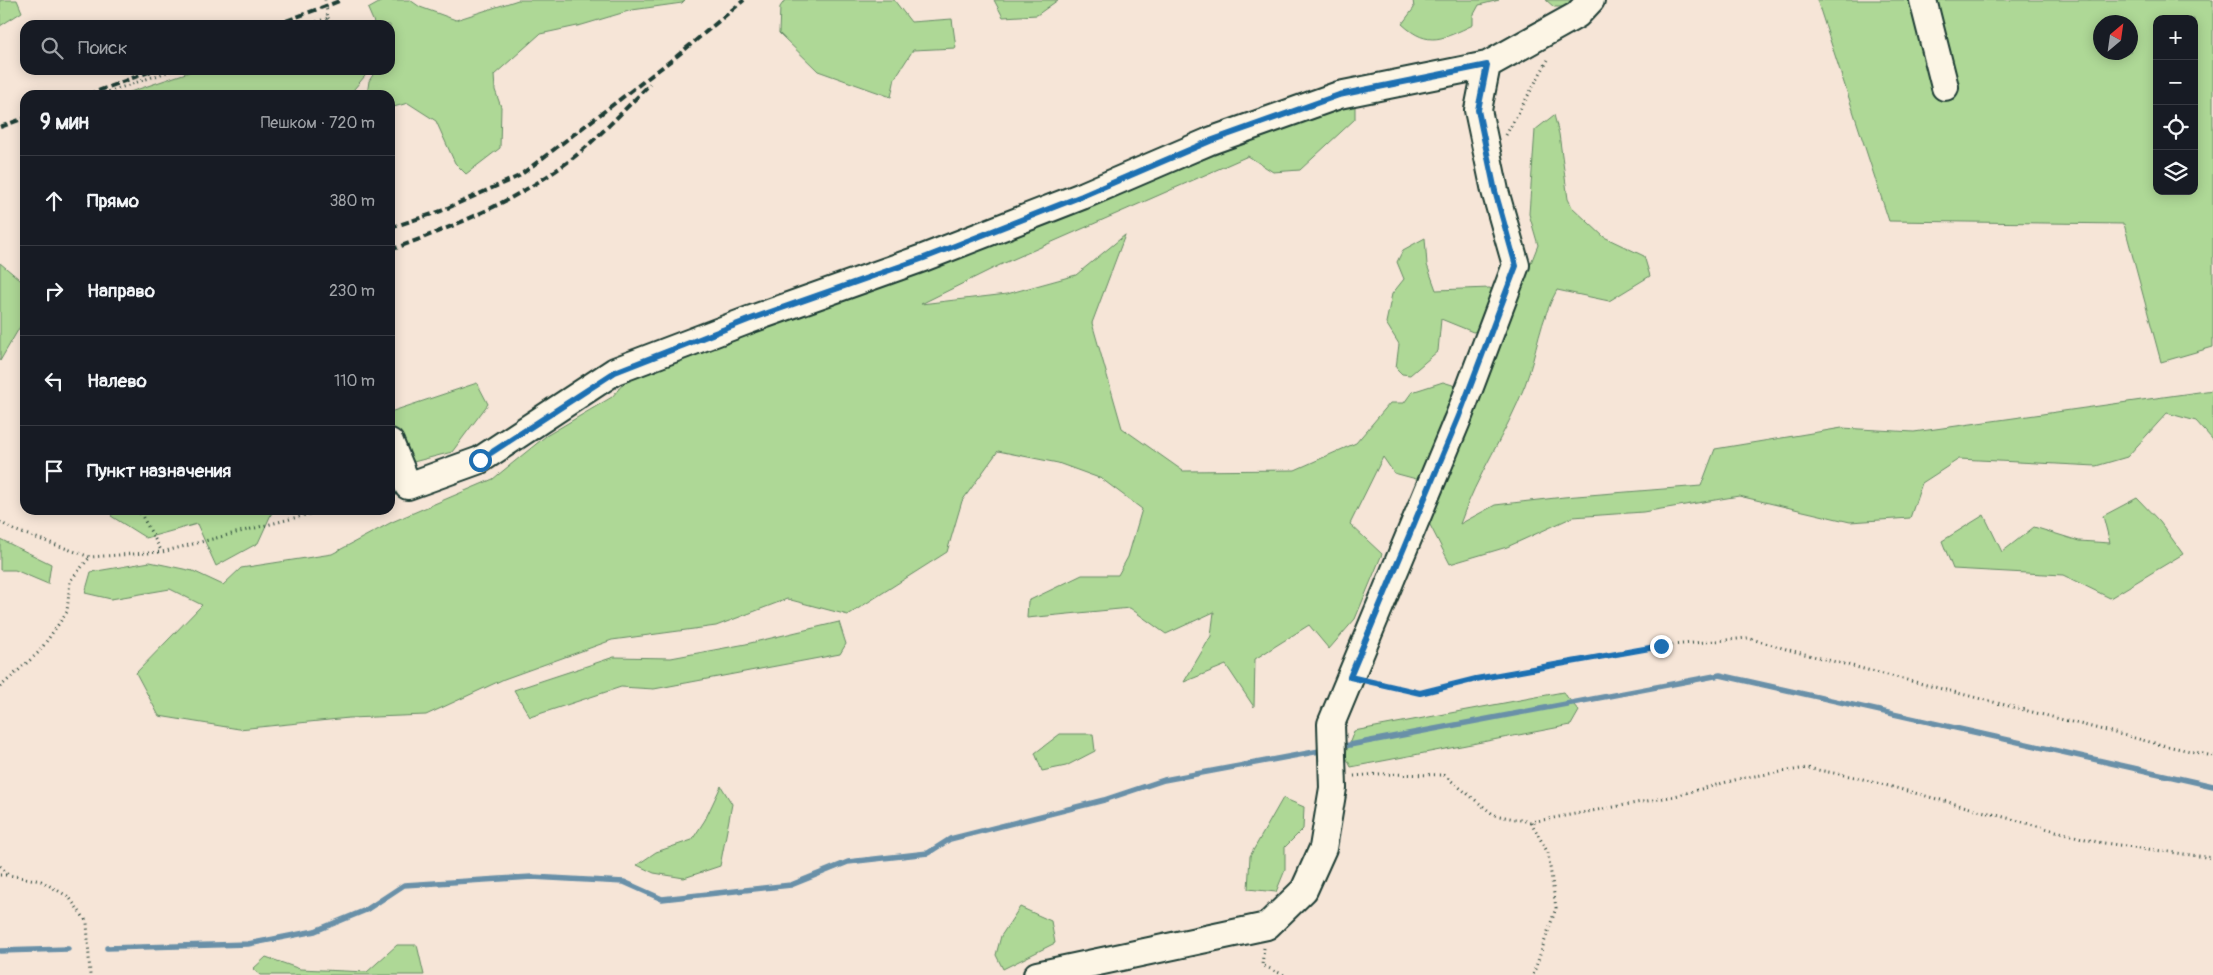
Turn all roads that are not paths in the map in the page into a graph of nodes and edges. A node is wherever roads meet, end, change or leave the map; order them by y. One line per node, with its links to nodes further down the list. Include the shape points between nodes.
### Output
1 (1591, 0): 3 (street, via 1578,15)
2 (1923, 0): 4 (street)
3 (1487, 65): 5 (street, via 1358,90 1321,101 1210,141 924,258 624,368 480,460 408,486); 6 (street, via 1478,110 1495,191 1516,266 1459,416 1331,724 1332,788 1324,839 1304,890 1266,926)
4 (1945, 87)
5 (395, 454)
6 (1037, 975)

